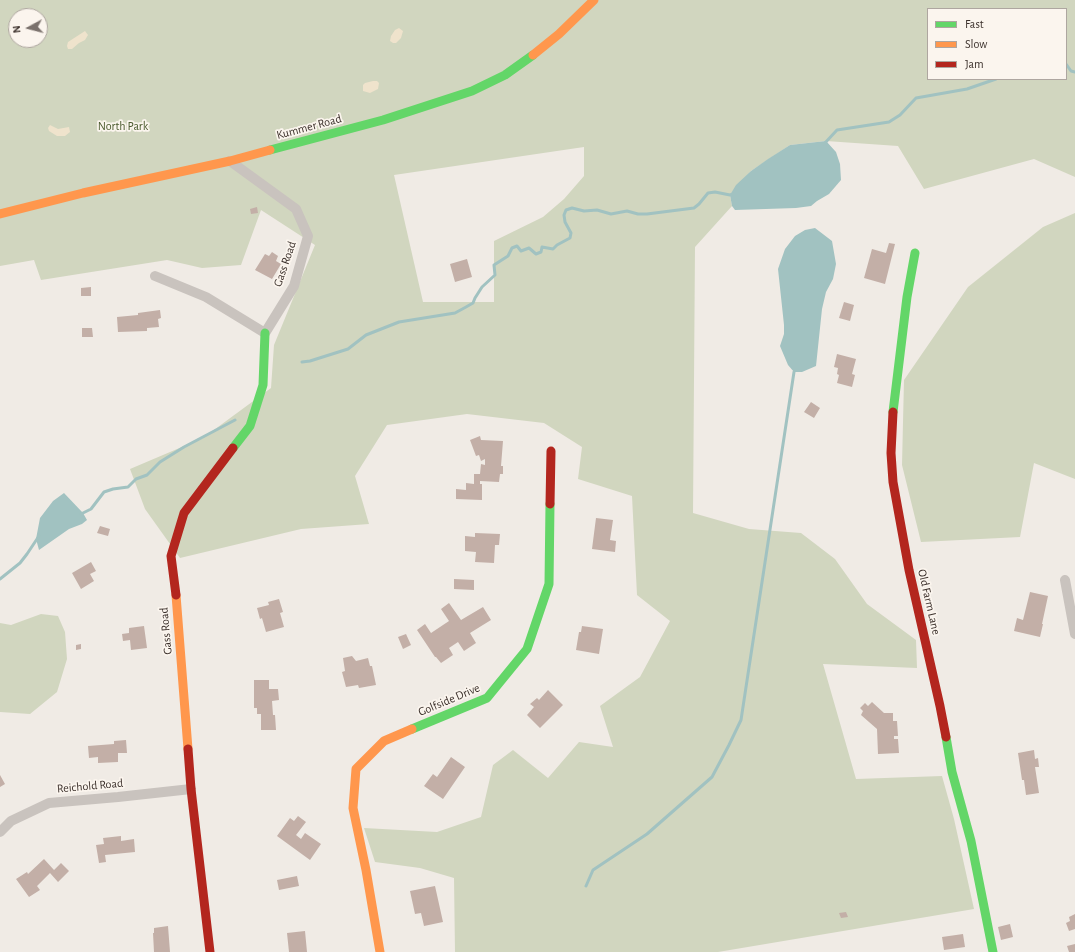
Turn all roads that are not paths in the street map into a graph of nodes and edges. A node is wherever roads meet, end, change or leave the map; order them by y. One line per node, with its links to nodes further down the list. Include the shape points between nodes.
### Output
1 (594, 0): 2 (street, Kummer Road, via 560,34 531,57 505,75 472,91 383,120)
2 (230, 161): 3 (street, Kummer Road); 6 (street, Gass Road, via 296,209 308,236 294,286)
3 (0, 214)
4 (915, 253): 14 (street, Old Farm Lane, via 893,403 893,482 909,570 940,706 952,772 971,842)
5 (155, 276): 6 (street, via 206,297)
6 (265, 332): 10 (street, Gass Road, via 263,385 250,426 184,513 171,556 178,614)
7 (551, 451): 13 (street, Golfside Drive, via 549,584 527,649 487,698 384,741 356,769 353,808)
8 (1065, 580): 9 (street)
9 (1075, 634)
10 (191, 789): 11 (street, Reichold Road, via 49,803 11,821); 12 (street, Gass Road)
11 (0, 832)
12 (210, 952)
13 (380, 952)
14 (993, 952)

